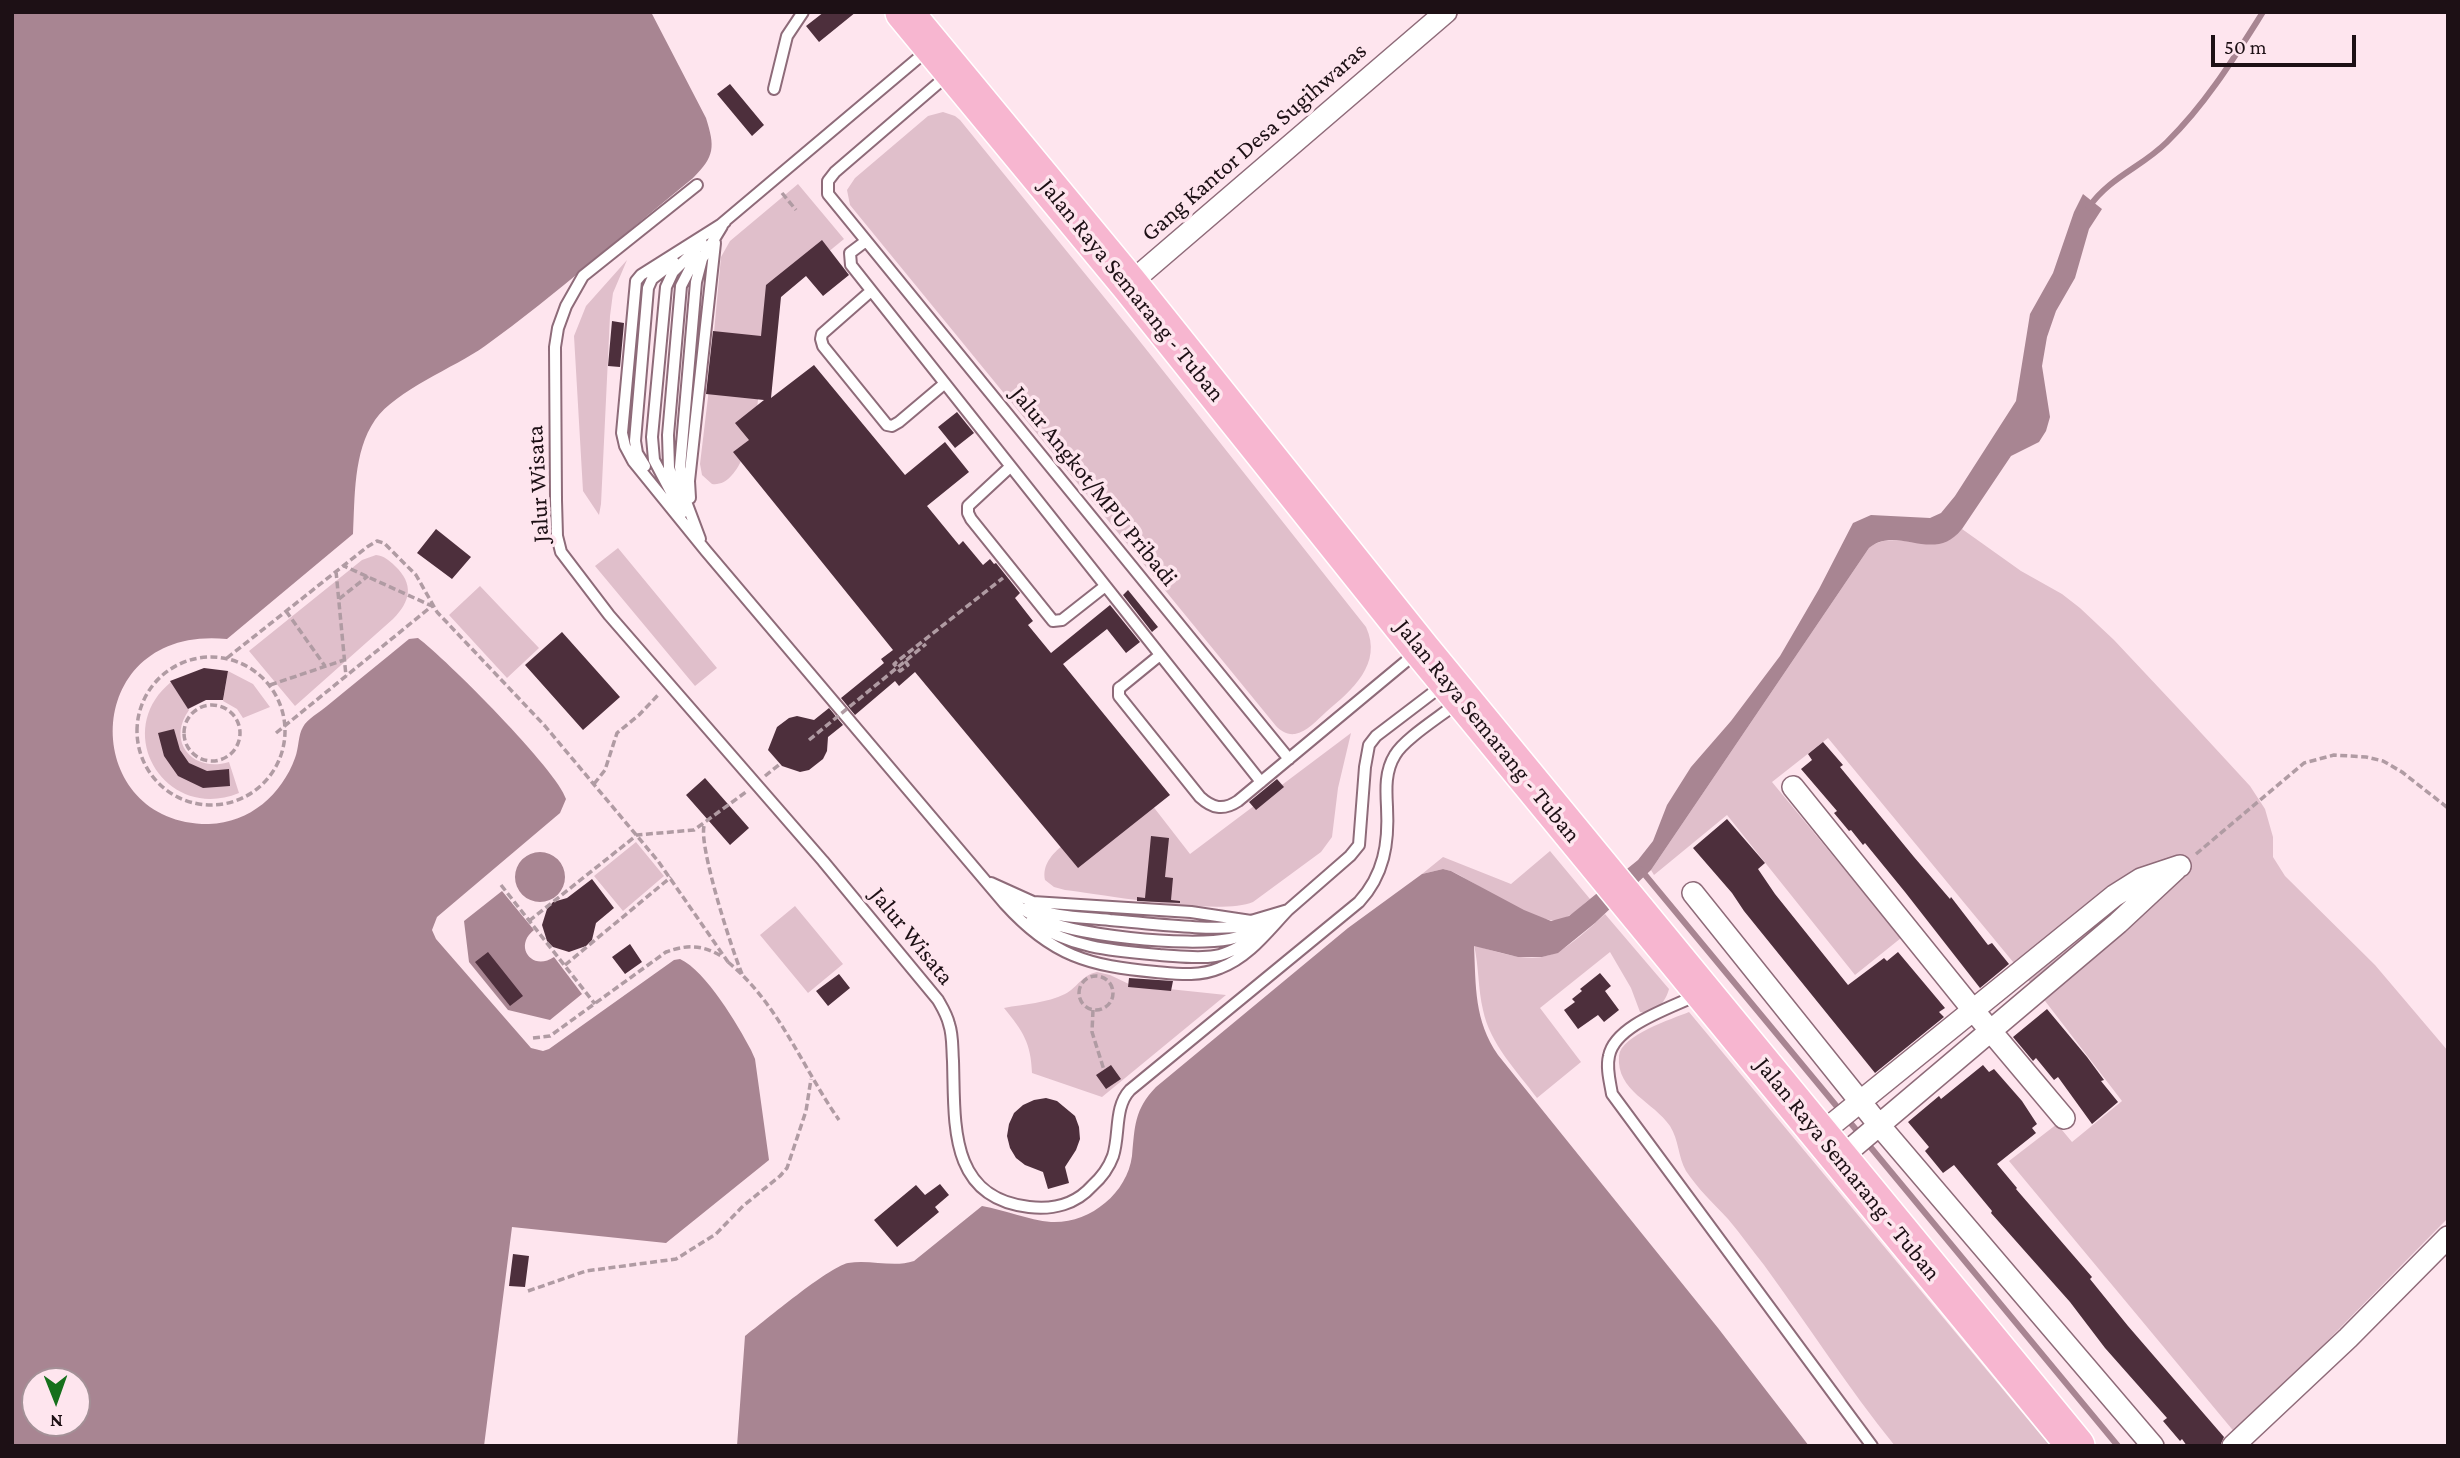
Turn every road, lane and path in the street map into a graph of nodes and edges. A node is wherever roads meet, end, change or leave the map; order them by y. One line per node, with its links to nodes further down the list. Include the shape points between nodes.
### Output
1 (803, 12): 5 (lane, via 787,36)
2 (904, 12): 4 (highway, Jalan Raya Semarang - Tuban)
3 (1446, 12): 11 (street, Gang Kantor Desa Sugihwaras)
4 (942, 58): 6 (lane); 10 (lane, Jalur Angkot/MPU Pribadi, via 830,177 828,194); 11 (highway, Jalan Raya Semarang - Tuban)
5 (774, 89)
6 (773, 181): 8 (path); 9 (lane)
7 (697, 185): 32 (lane, Jalur Wisata, via 583,276 566,306 555,347 559,548)
8 (796, 210)
9 (725, 222): 15 (lane, via 712,256 689,481); 15 (lane, via 696,256 681,286 668,435 670,472); 15 (lane, via 650,282 636,433 639,458)
10 (866, 240): 12 (lane, via 850,253 850,261); 40 (lane, Jalur Angkot/MPU Pribadi)
11 (1129, 284): 25 (highway, Jalan Raya Semarang - Tuban)
12 (872, 291): 13 (lane); 13 (lane, via 822,334 821,342 840,367 890,426)
13 (944, 384): 14 (lane)
14 (1010, 467): 17 (lane, via 967,508); 20 (lane)
15 (706, 551): 51 (lane)
16 (344, 566): 18 (path); 19 (path); 22 (path, via 373,543 384,543 416,575)
17 (1012, 570): 20 (lane, via 1056,622); 29 (path, bridge, via 894,664 900,671 908,664)
18 (336, 571): 21 (path); 23 (path)
19 (368, 576): 21 (path); 22 (path)
20 (1104, 587): 26 (lane)
21 (339, 599): 28 (path)
22 (432, 606): 31 (path); 43 (path)
23 (286, 611): 27 (path); 30 (path)
24 (926, 644): 29 (path, bridge)
25 (1420, 649): 34 (highway, Jalan Raya Semarang - Tuban); 40 (lane)
26 (1160, 655): 42 (lane); 42 (lane, via 1119,688 1119,696 1200,797 1214,807 1233,804)
27 (227, 658): 33 (path, via 249,667); 35 (path, via 202,657 179,664 144,697 137,722 138,748 156,781 188,802 213,805 237,801 258,789 274,771 284,748)
28 (344, 660): 30 (path); 31 (path)
29 (905, 661): 37 (path, bridge)
30 (325, 666): 33 (path)
31 (346, 676): 35 (path)
32 (669, 684): 43 (path, via 617,733 605,769); 44 (lane, Jalur Wisata)
33 (270, 685): 35 (path)
34 (1455, 691): 44 (lane, Jalur Wisata, via 1394,755 1387,776 1385,855 1363,897 1130,1090 1121,1103 1113,1155 1105,1170 1077,1199 1047,1208 1000,1199 970,1176 959,1149 952,1037 942,1007); 54 (lane, via 1373,739 1364,767 1359,845); 61 (highway, Jalan Raya Semarang - Tuban)
35 (286, 725): 36 (path)
36 (276, 733)
37 (809, 740)
38 (238, 743): 38 (path, via 221,759 202,759 185,739 191,714 207,705 226,708 238,721); 39 (path)
39 (244, 746)
40 (1289, 759): 42 (lane)
41 (780, 764): 44 (path)
42 (1261, 782)
43 (594, 784): 48 (path)
44 (755, 784): 47 (path)
45 (1793, 787): 64 (street)
46 (2448, 808): 49 (path, via 2384,761 2334,755 2304,763)
47 (705, 824): 48 (path, via 686,832); 60 (path, via 708,861)
48 (637, 835): 50 (path); 55 (path)
49 (2180, 866): 56 (street, via 2128,886); 57 (street)
50 (671, 877): 58 (path); 59 (path)
51 (985, 879): 54 (lane, via 1033,902 1191,912 1251,921); 54 (lane, via 1028,906 1057,915 1218,928 1254,926); 54 (lane, via 1042,929 1073,943 1122,952 1187,957 1221,954 1251,940); 54 (lane, via 1016,915 1057,949 1120,969 1198,974 1218,969 1250,951)
52 (501, 885): 55 (path)
53 (1693, 892): 69 (street)
54 (1288, 910)
55 (529, 921): 59 (path)
56 (2063, 938): 57 (street); 64 (street)
57 (2078, 957): 65 (street)
58 (728, 962): 60 (path); 62 (path, via 709,949 679,948 651,962)
59 (565, 965): 62 (path)
60 (743, 976): 68 (path, via 780,1021)
61 (1702, 992): 73 (highway, Jalan Raya Semarang - Tuban); 76 (lane, via 1635,1025 1617,1039 1608,1058 1612,1094)
62 (596, 1004): 66 (path, via 550,1036)
63 (1093, 1010): 63 (path, via 1105,1008 1114,994 1101,976 1085,980 1079,989 1080,1000); 67 (path, via 1092,1032)
64 (1973, 1010): 65 (street); 69 (street)
65 (1990, 1031): 70 (street); 72 (street)
66 (533, 1038)
67 (1104, 1070)
68 (811, 1076): 71 (path); 75 (path, via 806,1111 785,1171 716,1234 669,1261 605,1267)
69 (1856, 1105): 72 (street); 73 (street)
70 (2064, 1118)
71 (839, 1120)
72 (1875, 1129): 73 (street); 78 (street)
73 (1835, 1142): 77 (highway, Jalan Raya Semarang - Tuban)
74 (2448, 1237): 79 (street)
75 (528, 1290)
76 (1871, 1446)
77 (2076, 1446)
78 (2153, 1446)
79 (2233, 1446)

